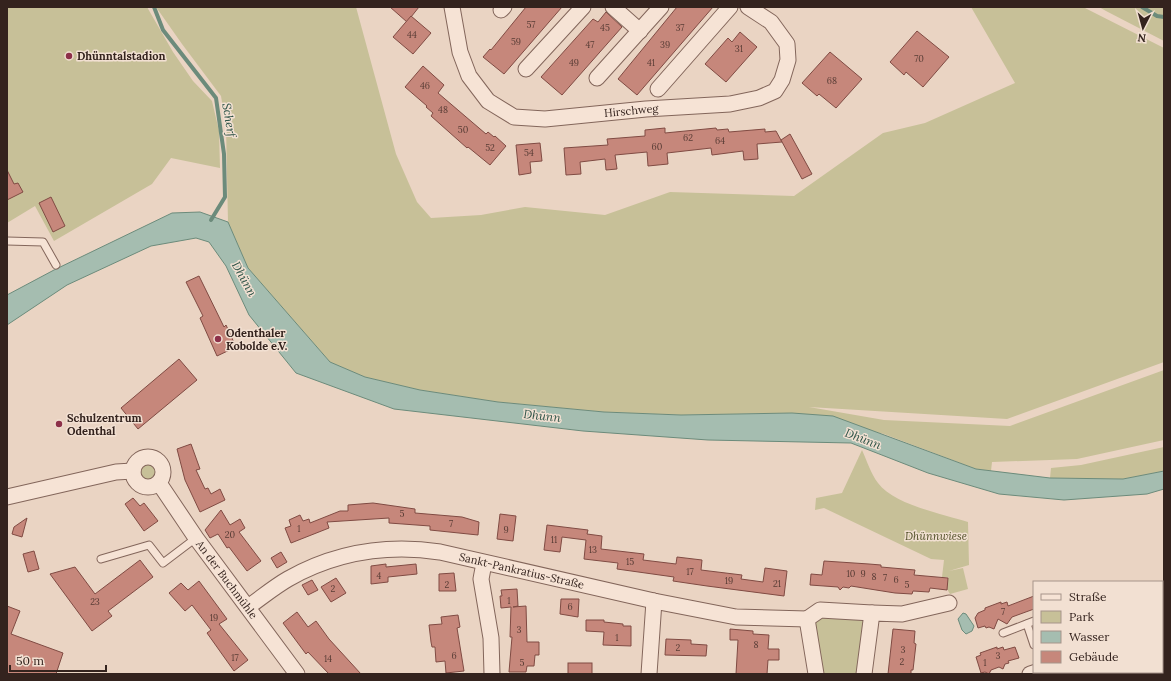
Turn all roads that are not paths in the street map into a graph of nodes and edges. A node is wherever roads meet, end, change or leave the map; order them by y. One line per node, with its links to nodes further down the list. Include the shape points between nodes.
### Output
1 (452, 7): 6 (street, Hirschweg, via 460,52 469,76 488,101 514,117 545,119 730,104 774,92 782,80 788,60 787,44 771,22)
2 (583, 7): 8 (street)
3 (613, 7): 7 (street)
4 (661, 7): 7 (street)
5 (730, 7): 10 (street, Hirschweg)
6 (748, 7)
7 (640, 31): 9 (street)
8 (526, 69)
9 (597, 78)
10 (658, 89)
11 (7, 241): 12 (lane, via 43,242)
12 (56, 265)
13 (133, 472): 14 (street, via 134,479 145,487 153,487); 14 (street, via 137,462 151,457 163,468 163,476); 15 (street, via 116,472)
14 (159, 483): 16 (street, An der Buchmühle)
15 (7, 498)
16 (196, 538): 17 (lane, via 163,563 149,544); 21 (street, An der Buchmühle)
17 (101, 559)
18 (484, 563): 19 (street, Sankt-Pankratius-Straße); 21 (street, Sankt-Pankratius-Straße, via 414,548 363,551 333,558 309,569); 28 (street, via 481,579 491,638)
19 (654, 601): 23 (street, Sankt-Pankratius-Straße, via 736,617); 29 (street)
20 (950, 603): 22 (street, via 902,614)
21 (248, 607): 27 (street, An der Buchmühle)
22 (872, 612): 23 (street, via 820,610); 31 (street)
23 (807, 619): 30 (street)
24 (1030, 623): 25 (lane); 26 (lane)
25 (1003, 633)
26 (1033, 640)
27 (297, 674)
28 (492, 674)
29 (649, 674)
30 (816, 674)
31 (864, 674)

